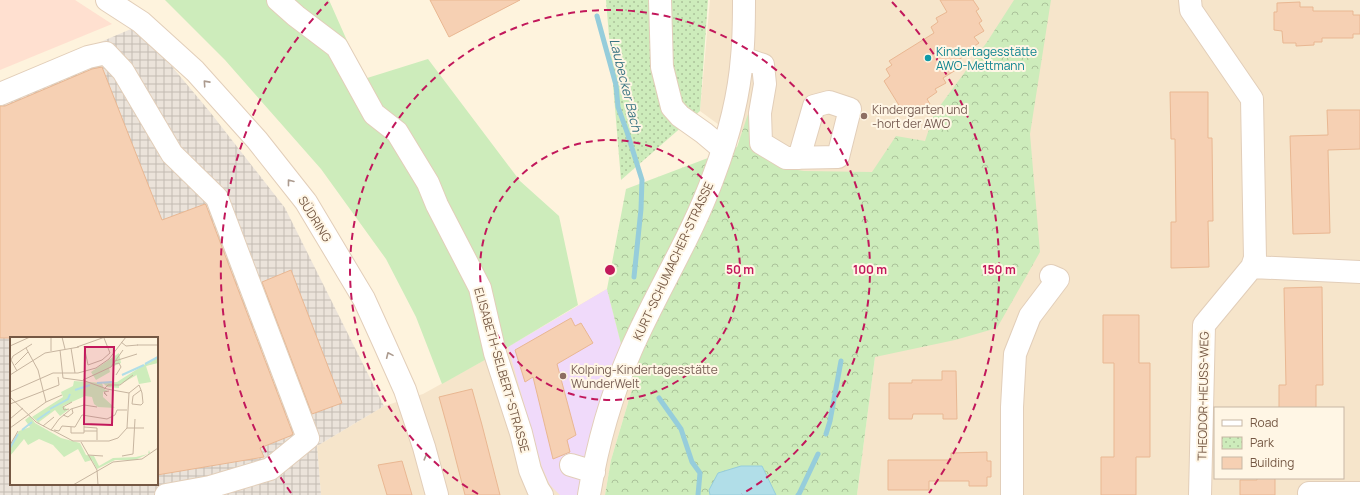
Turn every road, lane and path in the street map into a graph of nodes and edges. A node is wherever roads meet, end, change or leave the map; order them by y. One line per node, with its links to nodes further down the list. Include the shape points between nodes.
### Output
1 (107, 0): 18 (street, SÜDRING, one-way to 1, via 408,398 384,343 364,299 306,202 257,140 195,71 141,22)
2 (660, 0): 8 (street, via 662,67 672,106 680,116)
3 (744, 0): 6 (street, KURT-SCHUMACHER-STRASSE)
4 (1190, 0): 10 (street, via 1191,10 1252,99 1255,258)
5 (281, 2): 19 (street, ELISABETH-SELBERT-STRASSE, via 337,47 374,114 397,132 428,183 437,206 480,288 495,353 530,470)
6 (742, 58): 8 (street, KURT-SCHUMACHER-STRASSE, via 733,112); 9 (street, via 763,65 765,84 760,113 761,143 786,158)
7 (0, 94): 17 (street, via 88,57 106,53 123,71 172,154 217,198 308,438 270,469 210,488)
8 (723, 149): 14 (street, KURT-SCHUMACHER-STRASSE, via 694,221 632,349 618,384 600,442)
9 (799, 158)
10 (1262, 267): 11 (street); 22 (street, THEODOR-HEUSS-WEG, via 1204,325)
11 (1360, 272)
12 (1051, 276): 21 (street, via 1058,279 1030,316 1015,354)
13 (571, 464): 14 (street)
14 (594, 472): 20 (street, KURT-SCHUMACHER-STRASSE)
15 (1309, 493): 16 (street)
16 (1360, 493)
17 (166, 495)
18 (437, 495)
19 (542, 495)
20 (589, 495)
21 (1012, 495)
22 (1200, 495)

